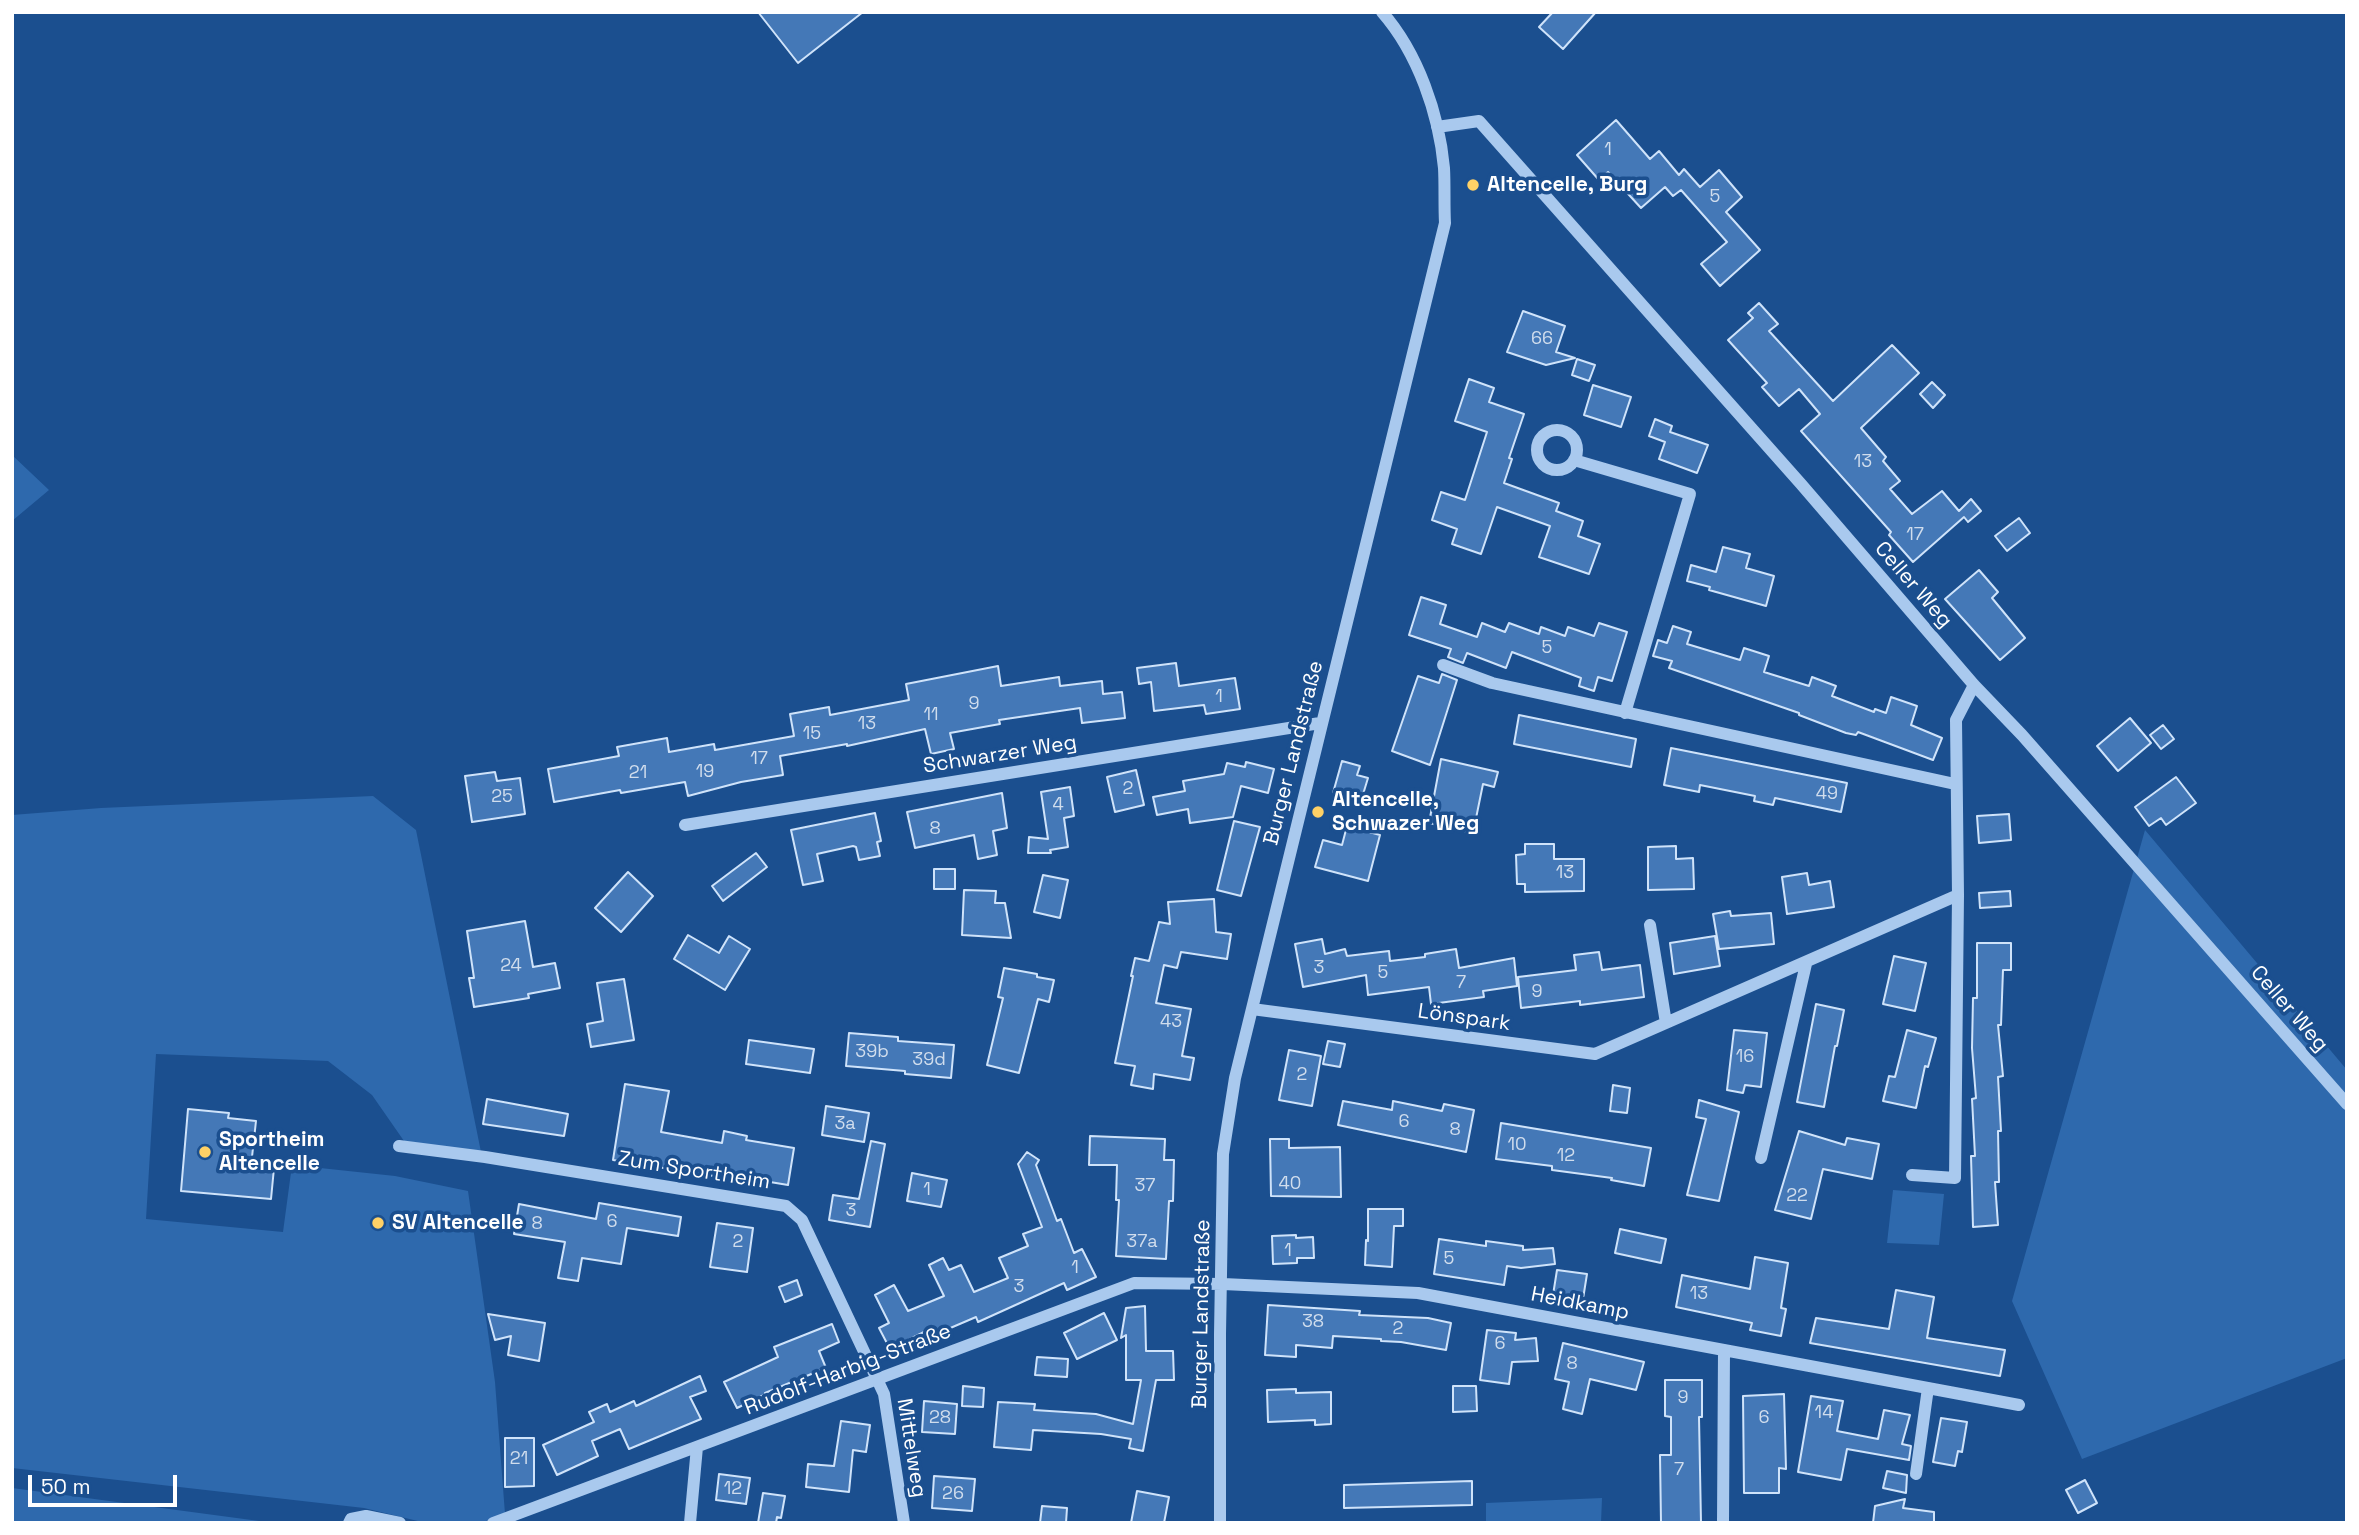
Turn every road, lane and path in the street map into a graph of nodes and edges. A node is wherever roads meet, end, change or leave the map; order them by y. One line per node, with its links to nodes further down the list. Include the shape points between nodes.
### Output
1 (1382, 12): 2 (street, Burger Landstraße, via 1418,69)
2 (1437, 127): 5 (street, Celler Weg, via 1479,121); 7 (street, Burger Landstraße, via 1444,168 1445,223)
3 (1574, 460): 6 (street, via 1690,494)
4 (1443, 665): 6 (street, via 1492,683)
5 (1974, 685): 8 (street, via 1956,720); 15 (street, Celler Weg)
6 (1625, 713): 8 (street)
7 (1320, 723): 9 (street, Schwarzer Weg); 13 (street, Burger Landstraße)
8 (1955, 784): 10 (street)
9 (685, 825)
10 (1958, 895): 12 (street, Lönspark); 18 (street, via 1955,1178)
11 (1650, 925): 14 (street)
12 (1806, 964): 14 (street, Lönspark); 17 (street)
13 (1252, 1009): 14 (street, Lönspark, via 1595,1054); 19 (street, Burger Landstraße, via 1223,1154)
14 (1666, 1023)
15 (2347, 1104)
16 (399, 1146): 21 (street, Zum Sportheim, via 786,1206 802,1220)
17 (1761, 1158)
18 (1912, 1175)
19 (1223, 1284): 20 (street, Heidkamp, via 1418,1293); 21 (street, Rudolf-Harbig-Straße, via 1134,1283); 31 (street, Burger Landstraße)
20 (1724, 1350): 22 (street, Heidkamp); 32 (street)
21 (878, 1380): 24 (street, Rudolf-Harbig-Straße); 30 (street, Mittelweg)
22 (1928, 1388): 23 (street, Heidkamp); 25 (street)
23 (2019, 1405)
24 (697, 1447): 28 (street, Rudolf-Harbig-Straße); 29 (street)
25 (1916, 1474)
26 (350, 1521): 27 (street, via 366,1516)
27 (400, 1523)
28 (493, 1523)
29 (690, 1523)
30 (904, 1523)
31 (1220, 1523)
32 (1723, 1523)

